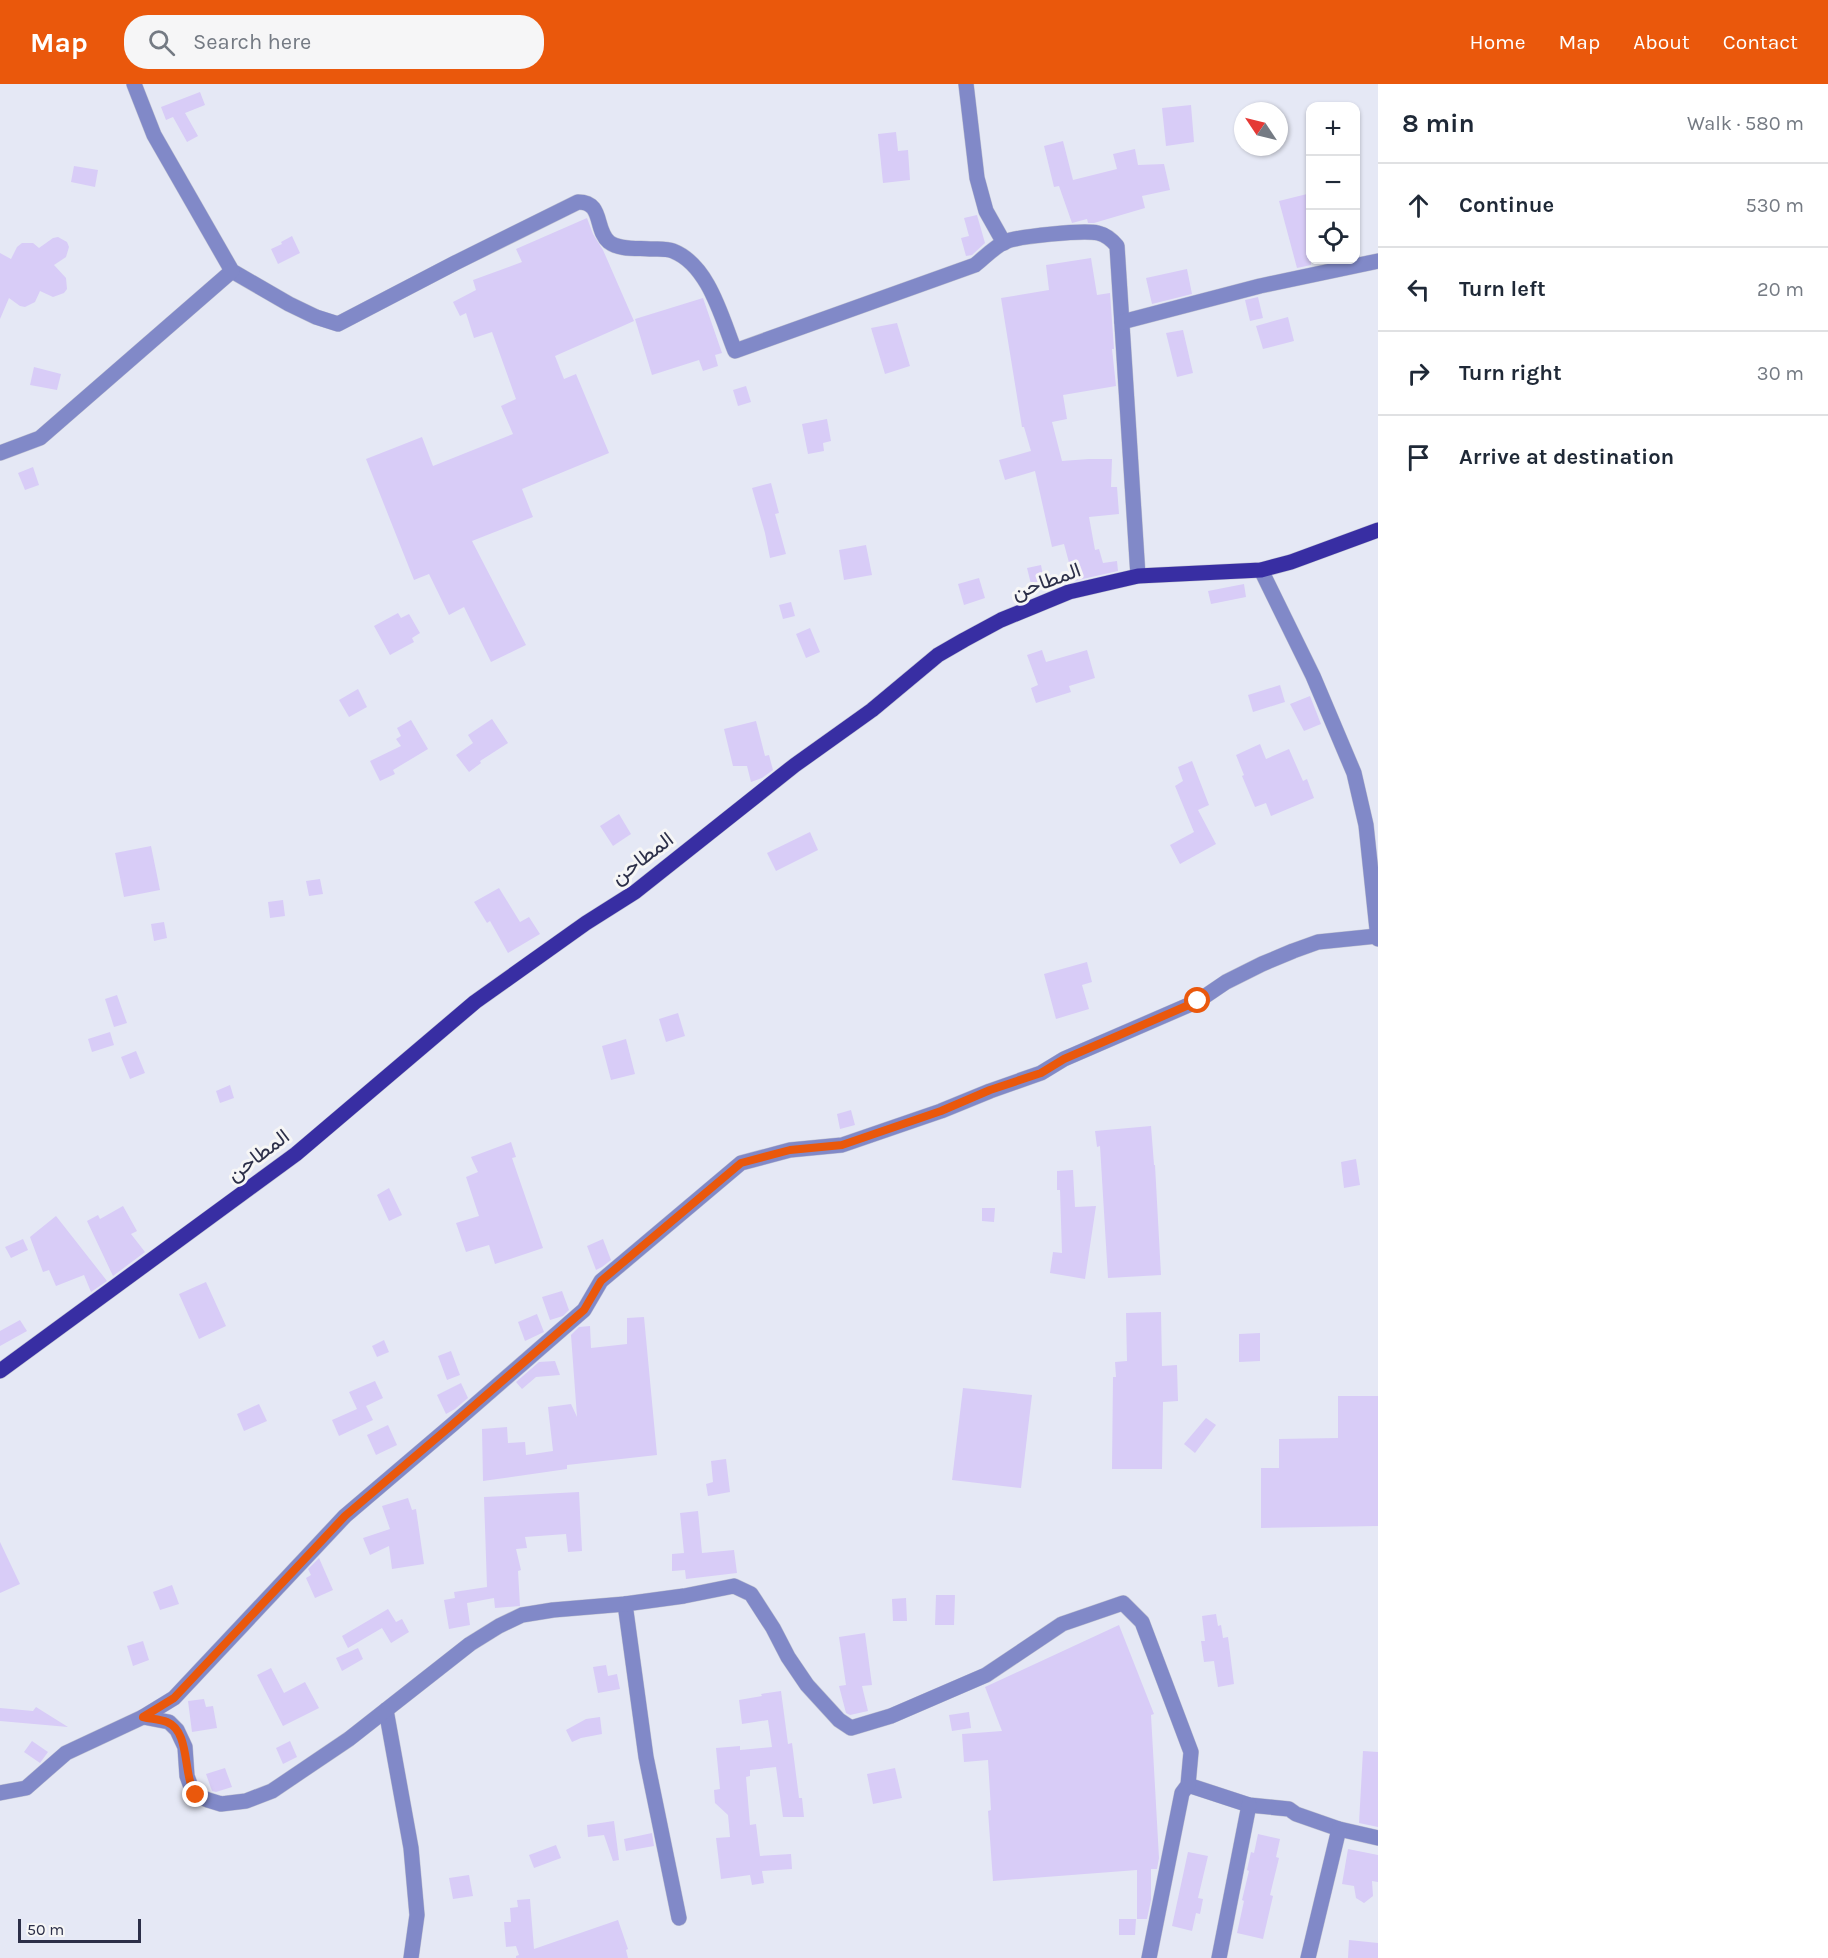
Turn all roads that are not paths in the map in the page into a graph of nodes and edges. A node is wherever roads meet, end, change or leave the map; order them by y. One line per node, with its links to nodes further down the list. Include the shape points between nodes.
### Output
1 (134, 84): 5 (street, via 154,135)
2 (966, 84): 3 (street, via 977,178 986,211)
3 (1004, 243): 5 (street, via 975,265 735,351 699,271 672,250 609,242 592,205 586,202 568,206 338,324 316,317); 6 (street, via 1078,233 1109,237 1117,246)
4 (1378, 261): 6 (street, via 1260,286)
5 (232, 271): 7 (street, via 40,438)
6 (1122, 322): 10 (street)
7 (0, 453)
8 (1378, 530): 9 (main road, المطاحن)
9 (1261, 570): 10 (main road, المطاحن); 11 (street, via 1313,676 1354,773 1366,825)
10 (1138, 576): 12 (main road, المطاحن, via 1069,592 1001,620 938,656 634,892 475,1002 296,1154)
11 (1378, 937): 15 (street, via 1318,942 1272,959 1198,1001 1064,1059 1041,1073 941,1111 842,1145 790,1150 741,1163 601,1281 584,1310 345,1516 174,1698)
12 (0, 1371)
13 (625, 1604): 14 (street, via 587,1605 522,1615 470,1644); 16 (street, via 734,1586 742,1589 751,1594 807,1684 851,1728 891,1716 986,1676 1062,1624 1123,1603 1142,1622 1191,1752); 21 (street, via 646,1757)
14 (386, 1710): 15 (street, via 272,1791 246,1801 221,1804 196,1795 191,1787 177,1730 169,1722); 22 (street, via 411,1848 417,1915)
15 (143, 1717): 17 (street, via 66,1753 26,1788)
16 (1188, 1785): 18 (street); 23 (street, via 1182,1793)
17 (0, 1793)
18 (1249, 1805): 19 (street, via 1289,1809); 24 (street)
19 (1339, 1829): 20 (street); 25 (street)
20 (1378, 1838)
21 (679, 1918)
22 (411, 1958)
23 (1149, 1958)
24 (1219, 1958)
25 (1308, 1958)

